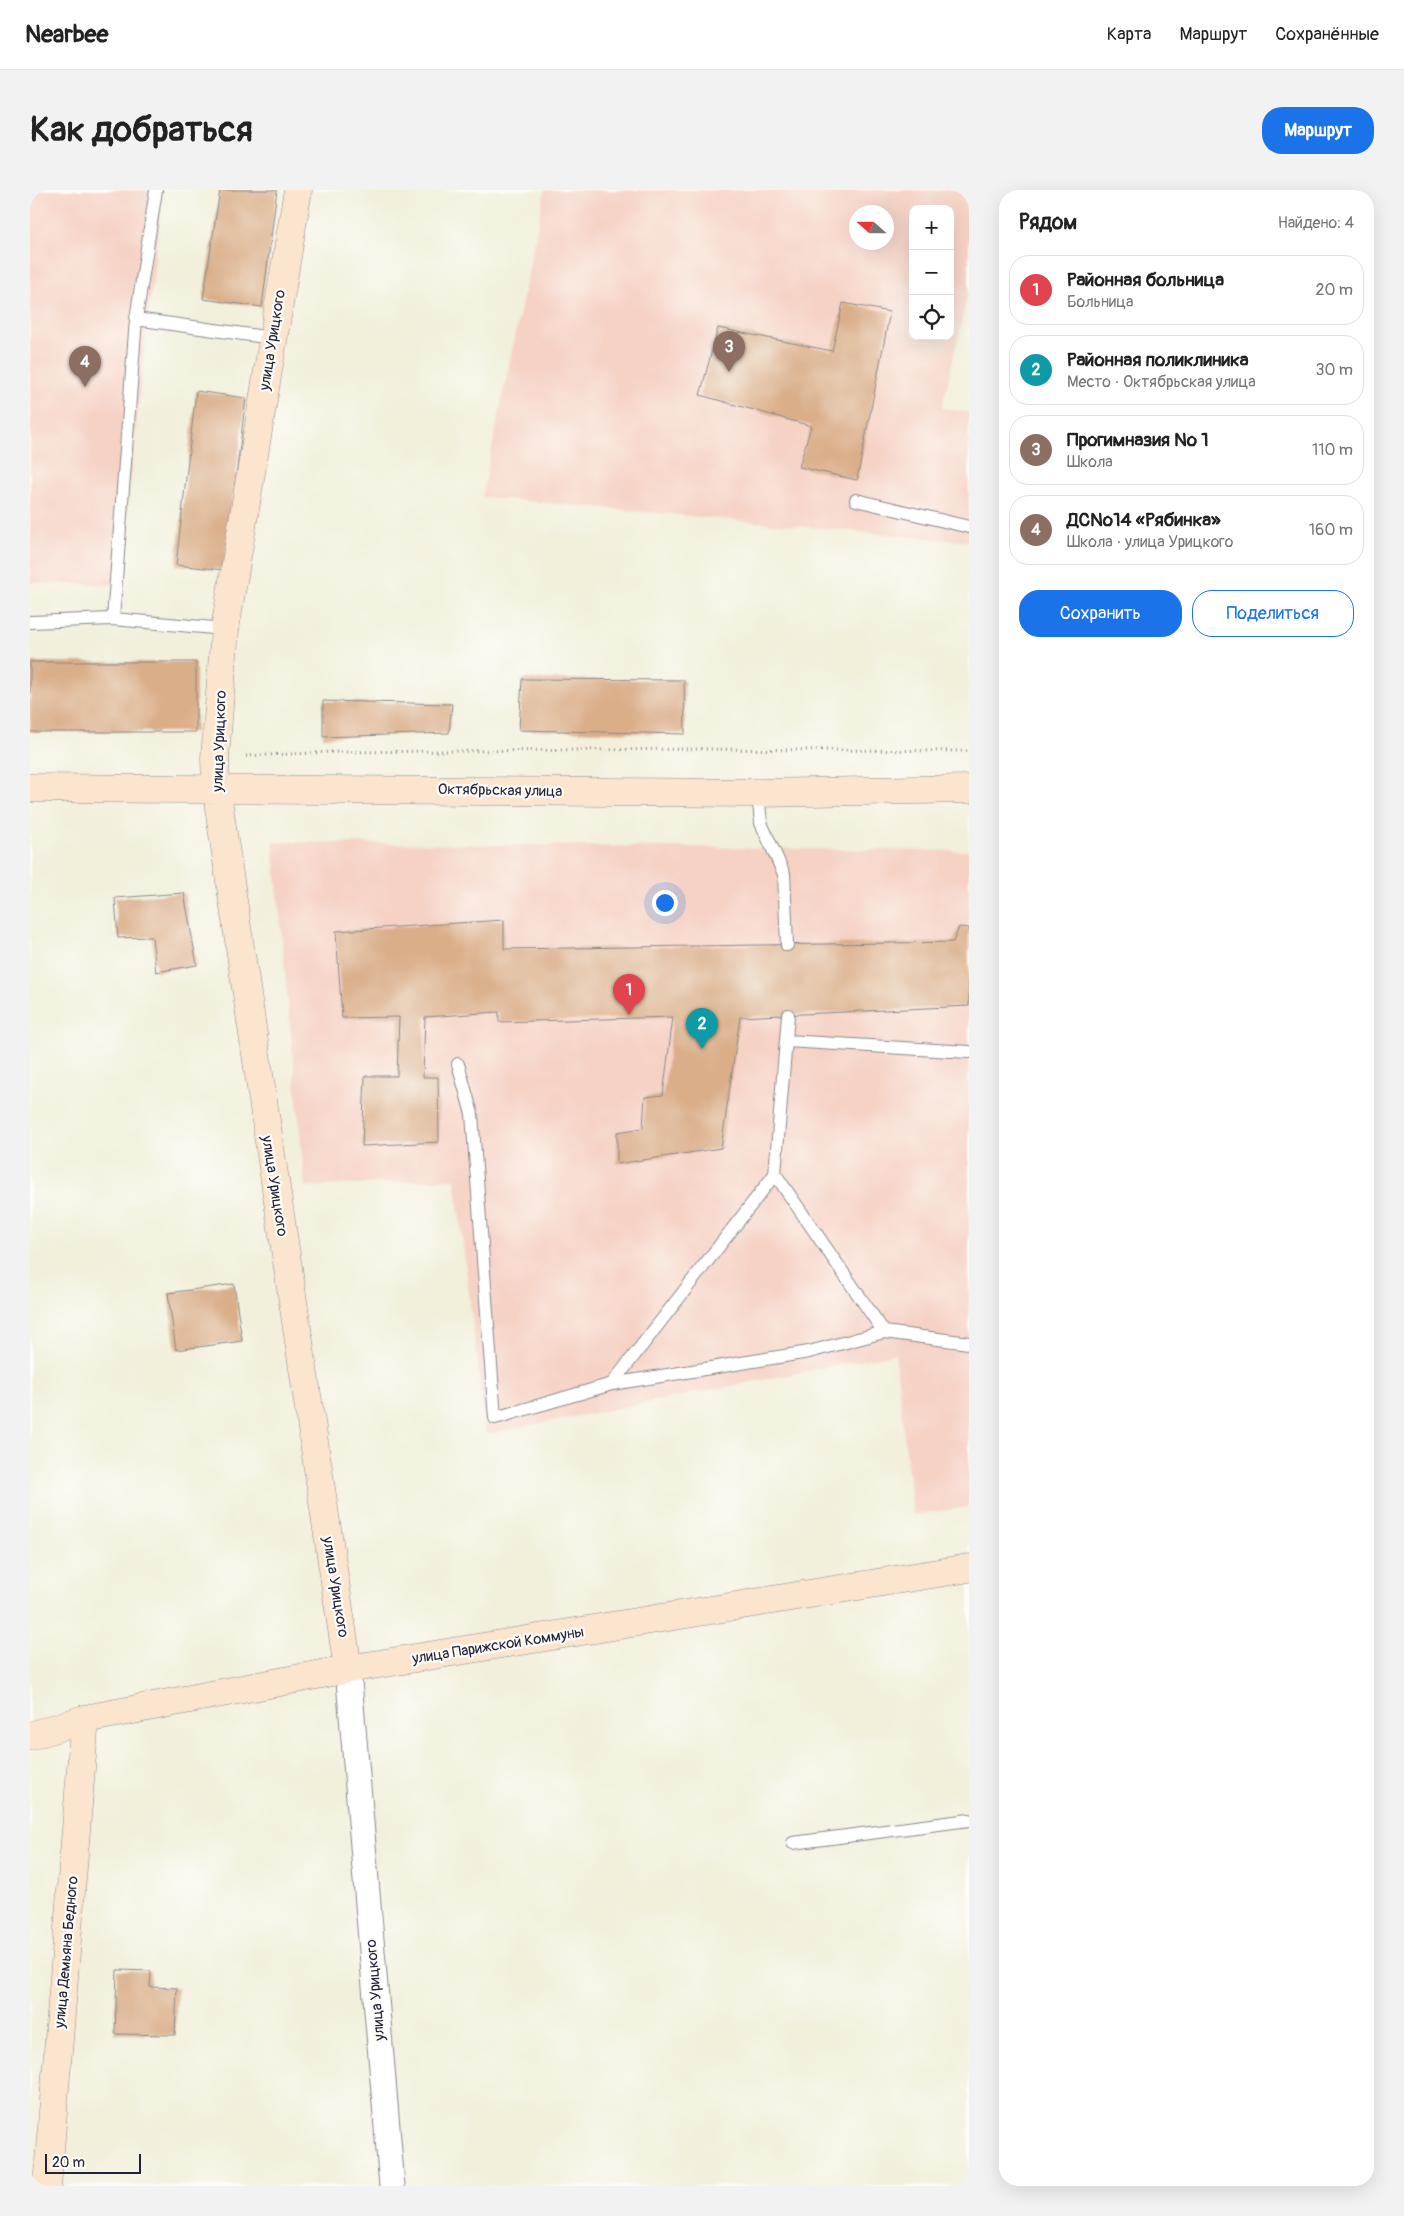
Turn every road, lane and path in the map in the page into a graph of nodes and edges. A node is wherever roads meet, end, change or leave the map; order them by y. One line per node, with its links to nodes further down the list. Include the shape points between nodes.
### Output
1 (156, 190): 3 (lane)
2 (298, 190): 4 (main road, улица Урицкого)
3 (136, 319): 4 (lane); 7 (lane)
4 (272, 338): 9 (main road, улица Урицкого)
5 (856, 500): 6 (lane)
6 (969, 528)
7 (113, 618): 8 (lane); 9 (lane)
8 (30, 622)
9 (225, 629): 11 (main road, улица Урицкого)
10 (969, 751): 11 (path, via 353,752)
11 (216, 758): 13 (main road, улица Урицкого)
12 (30, 788): 13 (main road, Октябрьская улица)
13 (216, 788): 15 (main road, Октябрьская улица); 26 (main road, улица Урицкого)
14 (969, 789): 15 (main road, Октябрьская улица)
15 (758, 793): 16 (lane, via 761,822 784,874)
16 (787, 945)
17 (788, 1014): 18 (lane)
18 (787, 1041): 19 (lane); 21 (lane)
19 (969, 1052)
20 (458, 1064): 24 (lane, via 472,1114 495,1418)
21 (774, 1174): 22 (lane); 24 (lane)
22 (884, 1332): 23 (lane); 24 (lane, via 809,1352)
23 (969, 1343)
24 (612, 1384)
25 (969, 1568): 26 (main road, улица Парижской Коммуны)
26 (348, 1669): 27 (main road, улица Парижской Коммуны); 32 (street, улица Урицкого)
27 (85, 1719): 28 (main road, улица Парижской Коммуны); 31 (main road, улица Демьяна Бедного)
28 (30, 1736)
29 (969, 1820): 30 (lane)
30 (793, 1843)
31 (47, 2186)
32 (392, 2186)

